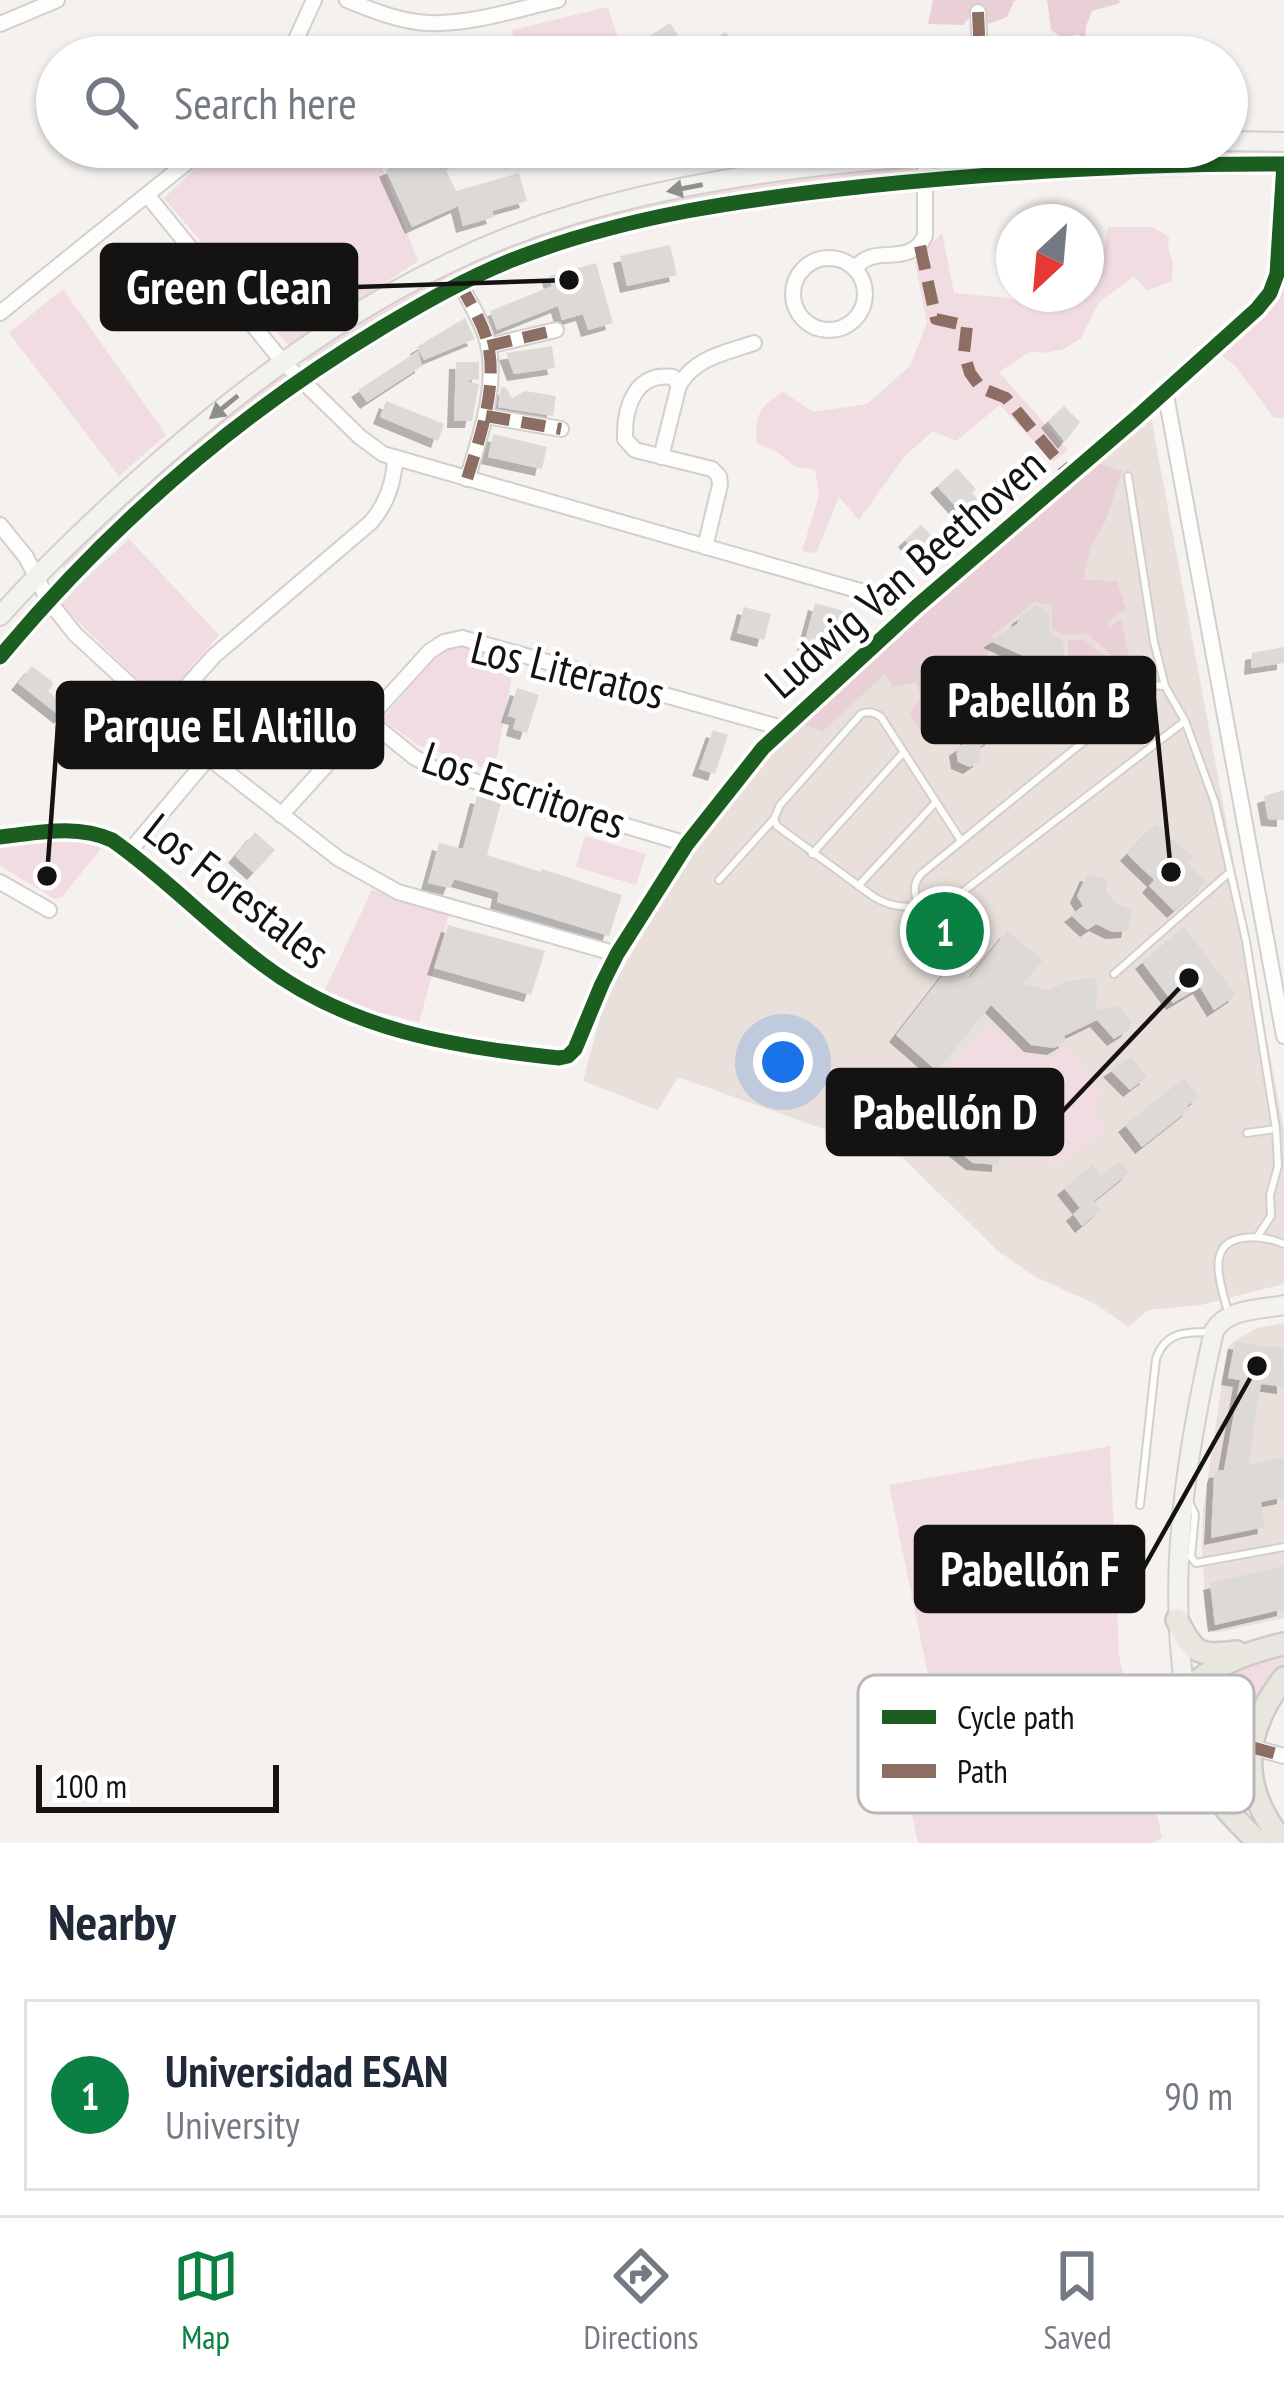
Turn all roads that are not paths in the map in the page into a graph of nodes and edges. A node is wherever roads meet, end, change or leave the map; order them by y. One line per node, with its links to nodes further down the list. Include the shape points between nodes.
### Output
1 (57, 0): 6 (street)
2 (314, 0): 7 (street)
3 (346, 0): 4 (street, via 426,23)
4 (558, 0)
5 (978, 12): 8 (street)
6 (0, 24)
7 (298, 36)
8 (979, 36)
9 (1248, 141): 10 (street)
10 (1284, 142)
11 (1248, 164): 12 (street)
12 (1284, 164): 28 (street, Ludwig Van Beethoven, via 1270,293)
13 (181, 168): 18 (street)
14 (814, 168): 25 (street, one-way to 25, via 662,193 496,242)
15 (925, 168): 17 (street)
16 (1113, 168): 17 (street)
17 (925, 180): 19 (street, via 920,246 866,258); 20 (street, via 664,215 536,251)
18 (148, 196): 21 (street); 25 (street)
19 (855, 269): 19 (street, via 833,258 800,272 793,295 802,317 833,329 854,320 865,289)
20 (460, 284): 24 (street); 26 (street)
21 (0, 313)
22 (556, 330): 24 (street)
23 (754, 343): 27 (street, via 699,362)
24 (488, 346): 29 (street)
25 (281, 361): 26 (street); 37 (street, one-way to 37)
26 (302, 378): 32 (street, via 367,444); 38 (street, via 194,462)
27 (680, 385): 31 (street); 31 (street, via 657,377 640,384 630,401 625,439)
28 (1165, 390): 39 (street, Ludwig Van Beethoven); 65 (street)
29 (486, 416): 30 (street); 34 (street)
30 (561, 429)
31 (661, 457): 36 (street, via 719,476)
32 (395, 459): 34 (street); 43 (street, via 370,524 214,656)
33 (1128, 476): 42 (lane)
34 (467, 479): 36 (street)
35 (0, 525): 37 (street)
36 (705, 547): 39 (street)
37 (35, 577): 38 (street); 40 (street)
38 (48, 600): 41 (street); 43 (street)
39 (916, 607): 46 (street, Ludwig Van Beethoven)
40 (0, 616)
41 (0, 657)
42 (1165, 686): 45 (lane); 53 (lane, via 1153,685)
43 (162, 714): 48 (street)
44 (368, 720): 46 (street, Los Literatos, via 430,651 462,638); 50 (street, Los Literatos); 54 (street, Los Escritores, via 437,770)
45 (1184, 721): 57 (lane); 61 (lane, via 943,907)
46 (782, 728): 54 (street, Ludwig Van Beethoven)
47 (902, 754): 49 (lane); 51 (lane, via 880,717 861,714); 56 (lane)
48 (208, 757): 50 (street); 55 (street)
49 (934, 803): 53 (lane); 60 (lane)
50 (281, 815): 63 (street, via 398,892)
51 (774, 819): 56 (lane); 58 (lane)
52 (0, 837): 55 (street, Los Forestales, via 84,831)
53 (961, 840): 61 (lane, via 916,880)
54 (687, 844): 63 (street, Ludwig Van Beethoven)
55 (129, 852): 67 (street, Los Forestales, via 264,966 334,1008 476,1049)
56 (812, 854): 60 (lane)
57 (1230, 872): 64 (lane); 68 (lane)
58 (719, 880)
59 (0, 882): 62 (street)
60 (858, 886): 61 (lane, via 888,905)
61 (920, 906)
62 (49, 910)
63 (617, 954): 67 (street, Ludwig Van Beethoven)
64 (1114, 974)
65 (1279, 976): 66 (street)
66 (1284, 1036)
67 (568, 1056)
68 (1276, 1130): 69 (lane); 70 (lane); 71 (lane, via 1271,1216)
69 (1247, 1133)
70 (1284, 1154)
71 (1258, 1238): 72 (lane); 74 (lane, via 1238,1238 1220,1250)
72 (1284, 1244)
73 (1284, 1305): 74 (street)
74 (1228, 1316): 75 (street)
75 (1214, 1331): 76 (street); 77 (lane, via 1178,1334 1160,1346)
76 (1184, 1494): 78 (lane, via 1195,1514 1196,1563); 79 (street)
77 (1140, 1504)
78 (1284, 1547)
79 (1178, 1620): 81 (main road, via 1203,1654); 82 (street)
80 (1284, 1645): 81 (main road)
81 (1256, 1650): 83 (main road)
82 (1182, 1675)
83 (1204, 1675)
84 (1284, 1678): 85 (main road)
85 (1254, 1736)
86 (1254, 1748): 87 (street)
87 (1284, 1756)
88 (1254, 1787): 90 (main road)
89 (1234, 1813): 90 (main road)
90 (1274, 1841)

